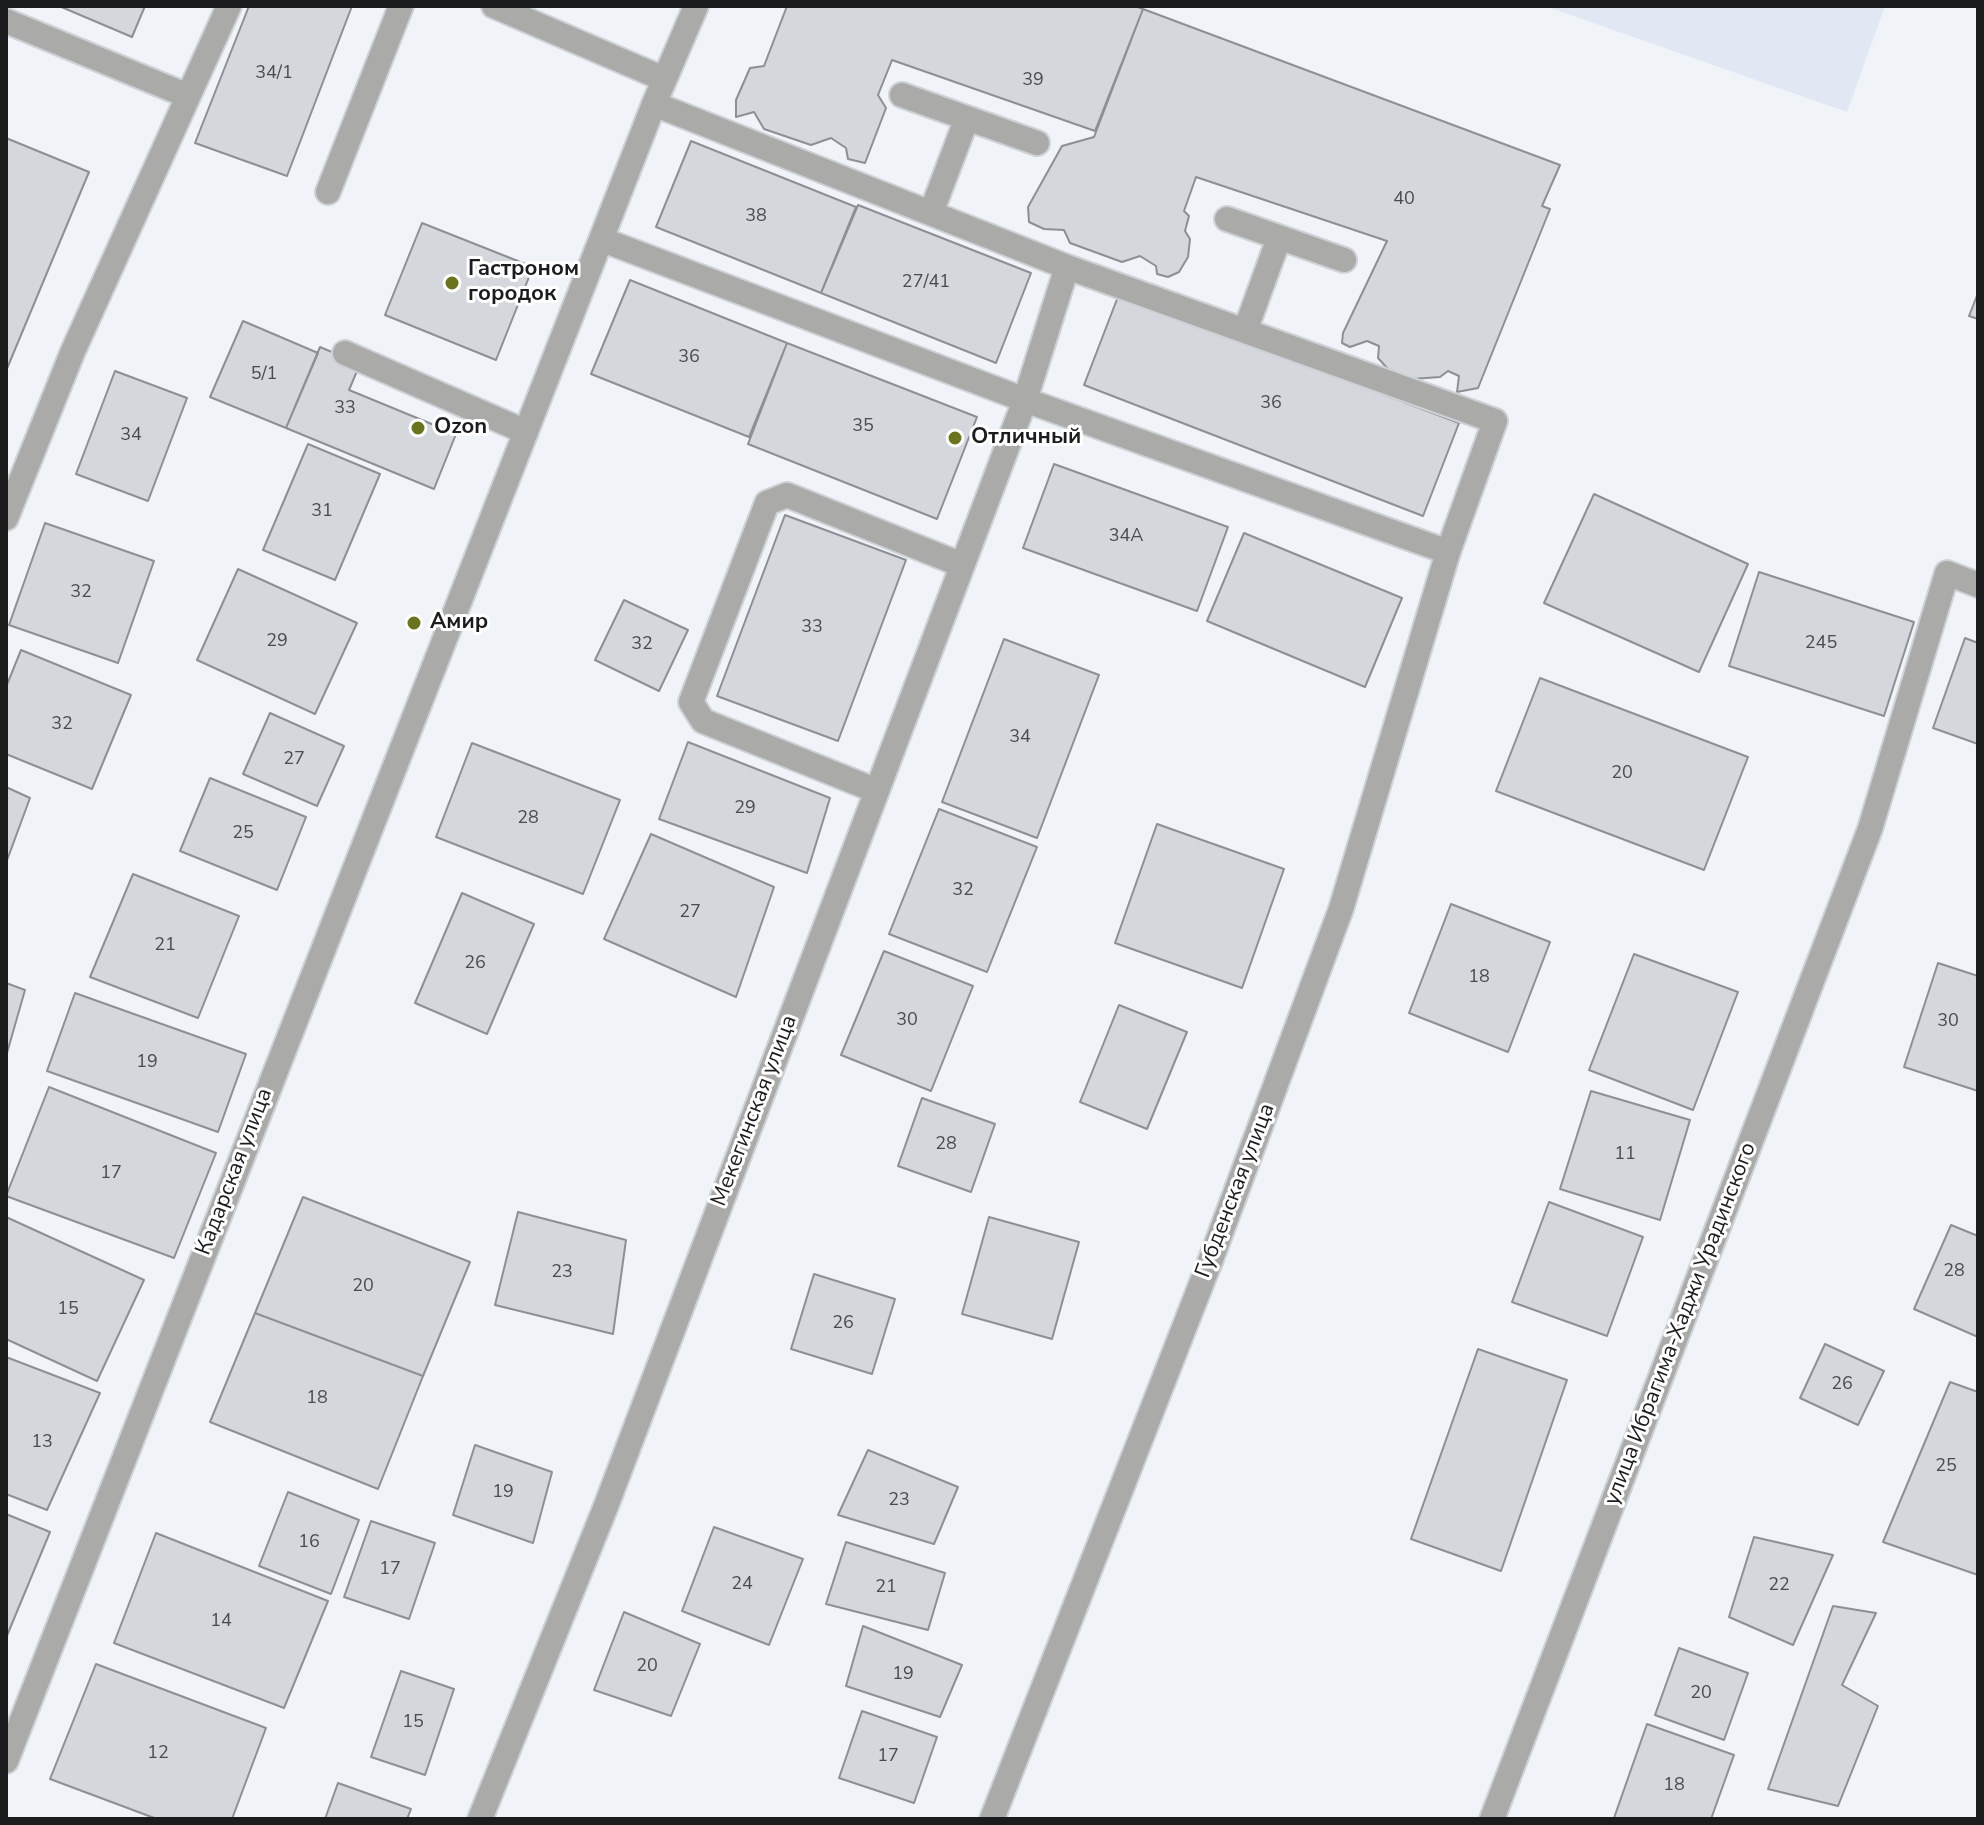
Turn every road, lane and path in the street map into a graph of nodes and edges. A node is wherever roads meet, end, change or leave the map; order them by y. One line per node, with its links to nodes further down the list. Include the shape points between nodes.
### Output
1 (229, 6): 8 (street)
2 (401, 6): 12 (street)
3 (494, 6): 6 (street)
4 (696, 6): 6 (street, Кадарская улица)
5 (6, 21): 8 (street)
6 (664, 79): 9 (street, Кадарская улица)
7 (902, 95): 10 (street)
8 (188, 96): 23 (street)
9 (654, 104): 13 (street); 16 (street, Кадарская улица)
10 (967, 118): 11 (street); 13 (street)
11 (1037, 143)
12 (328, 192)
13 (931, 213): 18 (street)
14 (1227, 219): 15 (street)
15 (1279, 238): 17 (street); 19 (street)
16 (603, 240): 21 (street); 22 (street, Кадарская улица)
17 (1344, 260)
18 (1067, 267): 19 (street); 21 (street, Мекегинская улица)
19 (1245, 331): 25 (street, Губденская улица, via 1495,421)
20 (345, 353): 22 (street)
21 (1025, 400): 25 (street); 26 (street, Мекегинская улица)
22 (526, 432): 29 (street, Кадарская улица)
23 (11, 493): 24 (street)
24 (6, 518)
25 (1448, 552): 31 (street, Губденская улица, via 1341,909)
26 (962, 565): 28 (street, Мекегинская улица); 28 (street, via 787,495 767,503 691,702 703,721)
27 (1978, 585): 32 (street, улица Ибрагима-Хаджи Урадинского, via 1947,573 1870,829)
28 (877, 791): 30 (street, Мекегинская улица, via 612,1491)
29 (6, 1761)
30 (480, 1819)
31 (992, 1819)
32 (1492, 1819)

